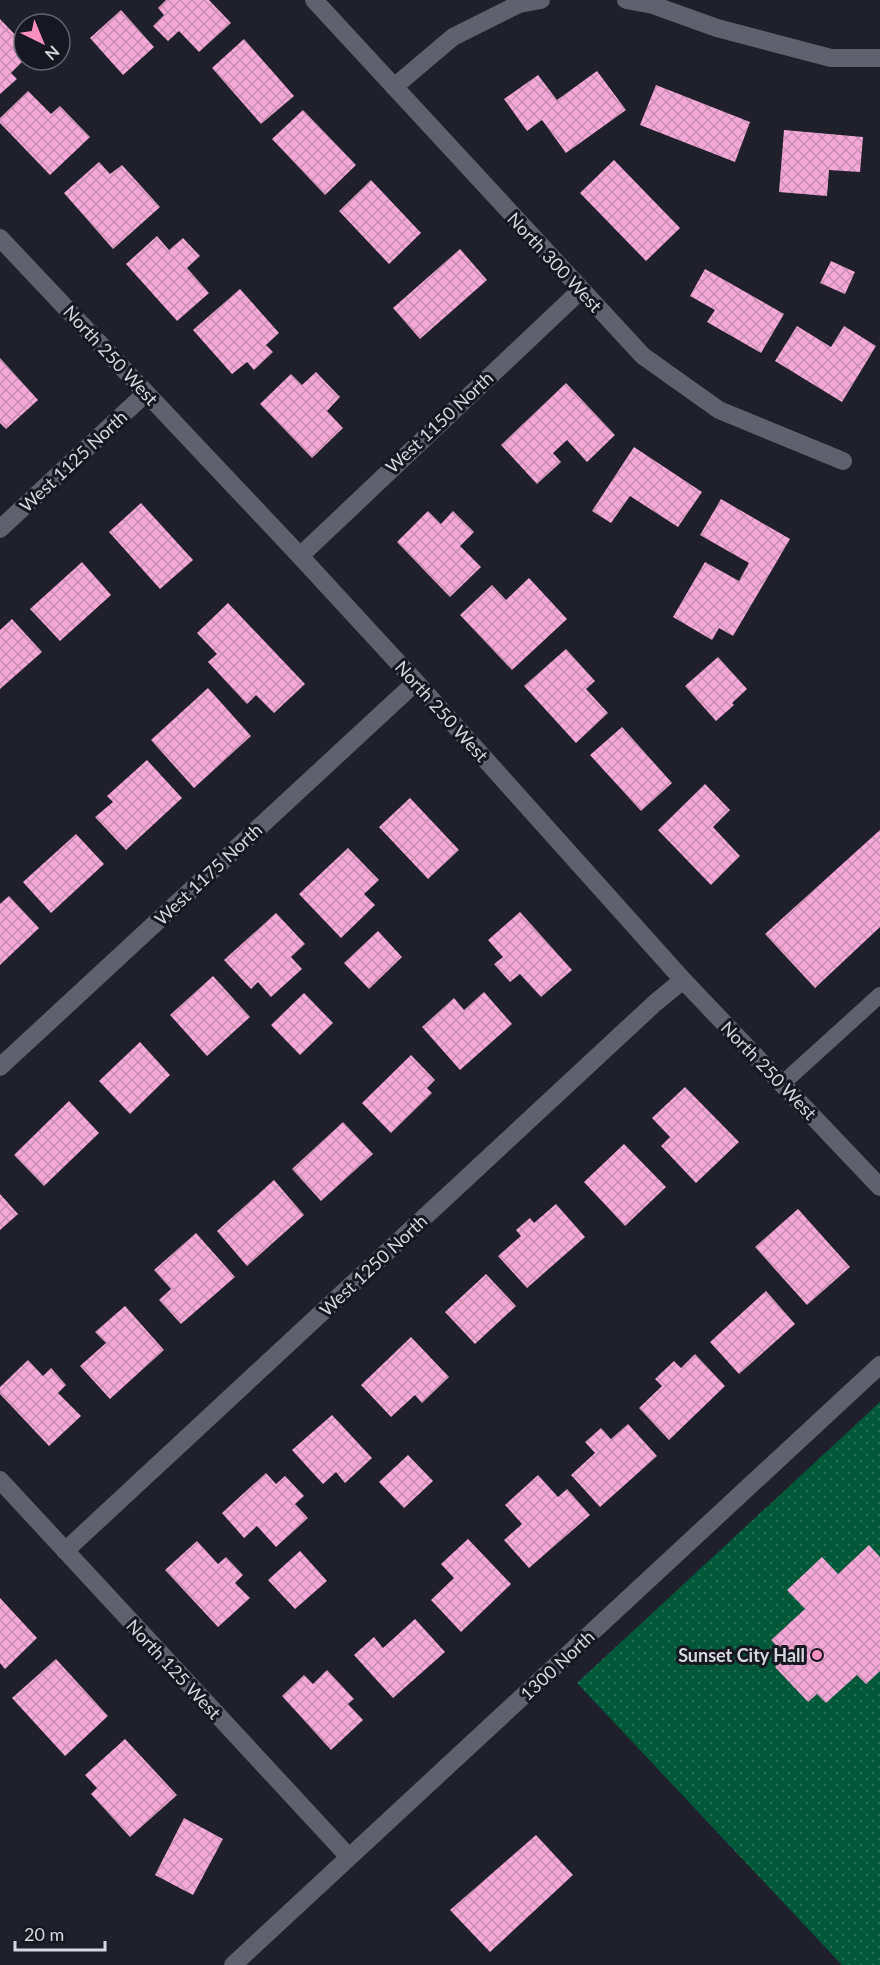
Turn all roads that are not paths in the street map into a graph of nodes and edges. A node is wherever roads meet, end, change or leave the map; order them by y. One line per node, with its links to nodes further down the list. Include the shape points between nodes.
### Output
1 (314, 0): 5 (street, North 300 West)
2 (541, 0): 5 (street, via 519,4 453,36)
3 (626, 0): 4 (street, via 831,58)
4 (880, 58)
5 (394, 87): 7 (street, North 300 West)
6 (0, 238): 8 (street, North 250 West)
7 (581, 290): 9 (street, North 300 West, via 643,356 719,410); 11 (street, West 1150 North)
8 (146, 393): 10 (street, West 1125 North); 11 (street, North 250 West)
9 (843, 461)
10 (0, 530)
11 (300, 556): 12 (street, North 250 West)
12 (416, 682): 13 (street, North 250 West); 15 (street, West 1175 North)
13 (683, 980): 16 (street, North 250 West); 20 (street, West 1250 North)
14 (880, 995): 16 (lane)
15 (0, 1067)
16 (783, 1083): 17 (street, North 250 West)
17 (880, 1187)
18 (880, 1365): 21 (street, 1300 North)
19 (0, 1480): 20 (street, North 125 West)
20 (65, 1551): 21 (street, North 125 West)
21 (350, 1857): 22 (street, 1300 North)
22 (233, 1965)

